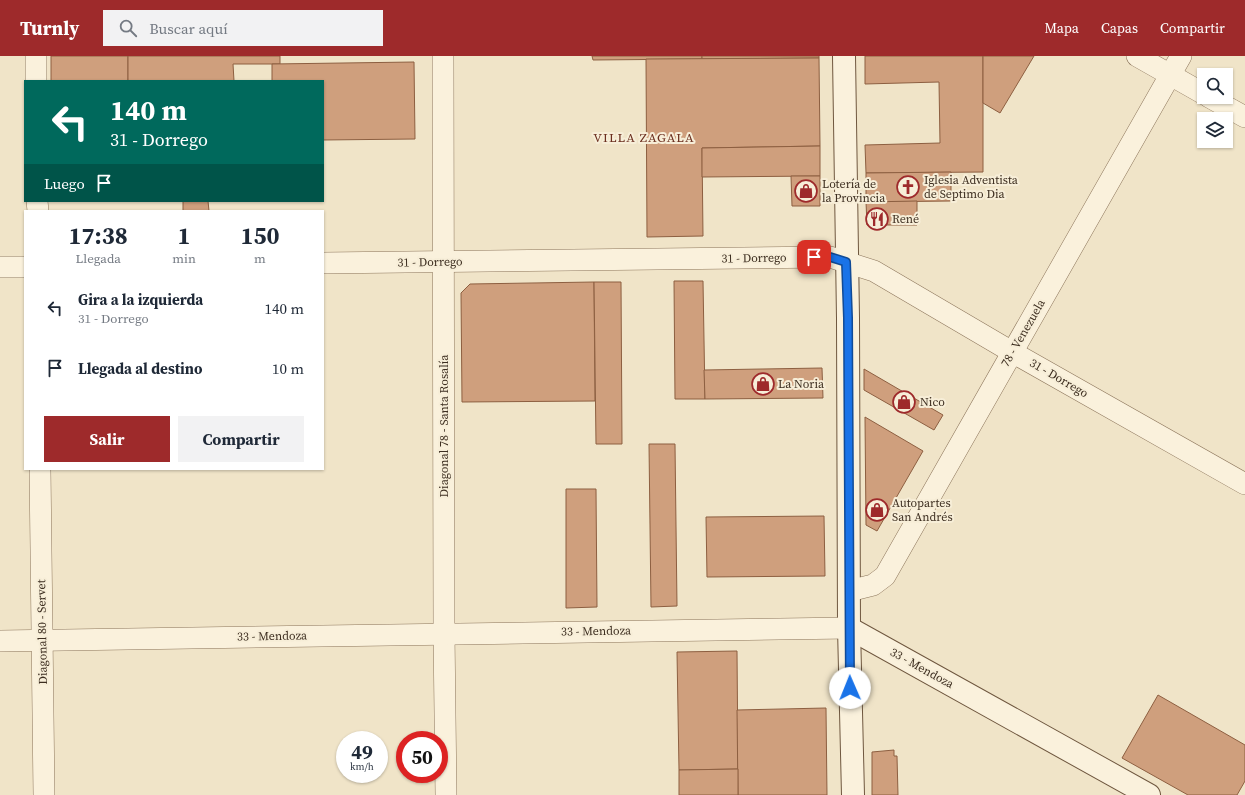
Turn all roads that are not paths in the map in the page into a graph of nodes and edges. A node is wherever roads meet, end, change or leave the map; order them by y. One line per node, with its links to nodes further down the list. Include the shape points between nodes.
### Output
1 (36, 56): 7 (street)
2 (443, 56): 11 (street, Diagonal 78 - Santa Rosalía)
3 (844, 56): 12 (main road)
4 (1137, 56): 6 (street)
5 (1181, 56): 6 (street, 78 - Venezuela)
6 (1170, 75): 8 (street); 16 (street, 78 - Venezuela)
7 (36, 80)
8 (1197, 90)
9 (1222, 104): 10 (street)
10 (1245, 117)
11 (443, 262): 12 (street, 31 - Dorrego, via 822,257); 13 (street, 31 - Dorrego); 21 (street, Diagonal 78 - Santa Rosalía)
12 (846, 262): 16 (street, 31 - Dorrego, via 874,271); 19 (main road)
13 (324, 263)
14 (0, 267): 15 (street)
15 (24, 267)
16 (1012, 352): 18 (street, 31 - Dorrego); 19 (street, 78 - Venezuela, via 885,576 873,585)
17 (40, 470): 22 (street, Diagonal 80 - Servet)
18 (1245, 484)
19 (849, 590): 20 (main road)
20 (849, 628): 21 (street, 33 - Mendoza); 26 (main road); 27 (main road, 33 - Mendoza)
21 (444, 633): 22 (street, 33 - Mendoza); 25 (street, Diagonal 78 - Santa Rosalía)
22 (42, 640): 23 (street, 33 - Mendoza); 24 (street, Diagonal 80 - Servet)
23 (0, 641)
24 (44, 795)
25 (446, 795)
26 (853, 795)
27 (1149, 795)

